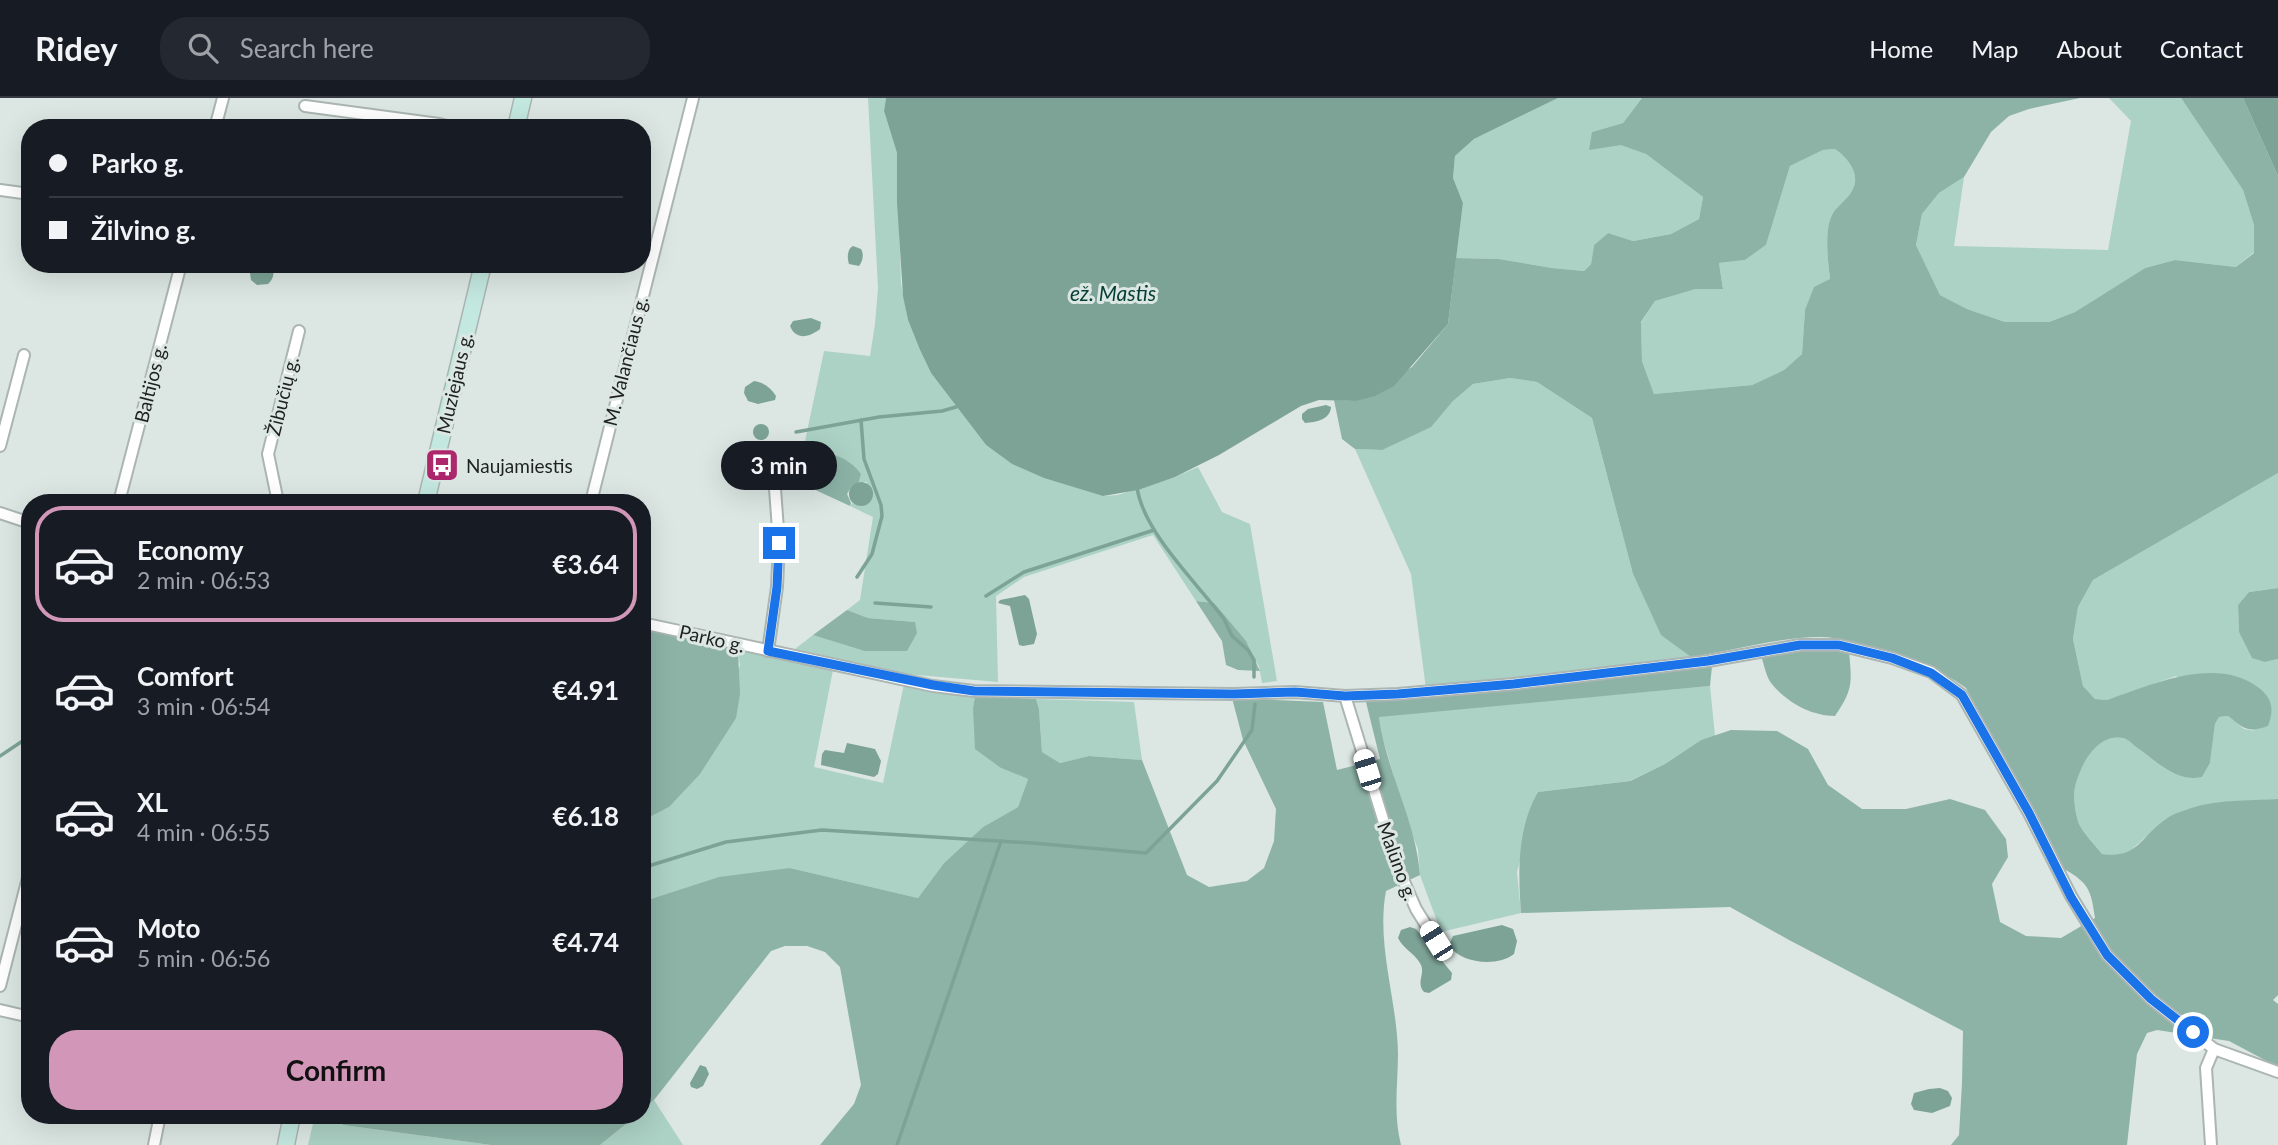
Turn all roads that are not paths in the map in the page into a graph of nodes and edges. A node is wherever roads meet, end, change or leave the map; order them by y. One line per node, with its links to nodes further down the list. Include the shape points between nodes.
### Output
1 (223, 98): 5 (street)
2 (523, 98): 7 (main road)
3 (693, 98): 10 (street, M. Valančiaus g.)
4 (305, 106): 6 (street)
5 (217, 119)
6 (402, 119)
7 (518, 119)
8 (0, 190): 9 (street)
9 (21, 193)
10 (651, 264)
11 (179, 273): 18 (street, Baltijos g.)
12 (481, 273): 20 (main road, Muziejaus g.)
13 (649, 273): 21 (street, M. Valančiaus g.)
14 (299, 331): 19 (street, Žibučių g., via 268,454)
15 (24, 355): 16 (street)
16 (0, 446)
17 (775, 489): 25 (street, via 779,543)
18 (121, 494)
19 (276, 494)
20 (428, 494)
21 (593, 494)
22 (0, 513): 23 (street)
23 (21, 520)
24 (651, 625): 25 (street, Parko g.)
25 (768, 651): 26 (street, Parko g., via 974,691)
26 (1345, 696): 28 (street, Malūno g., via 1398,868); 32 (street, Parko g., via 1514,684 1800,645 1839,645 1931,673 1962,695 2107,955 2151,999)
27 (21, 905): 29 (street)
28 (1436, 941)
29 (0, 986)
30 (0, 1010): 31 (street)
31 (21, 1015)
32 (2214, 1049): 33 (street, Parko g.); 38 (street, via 2206,1068)
33 (2278, 1072)
34 (158, 1124): 36 (street)
35 (290, 1124): 37 (main road)
36 (154, 1145)
37 (286, 1145)
38 (2211, 1145)

